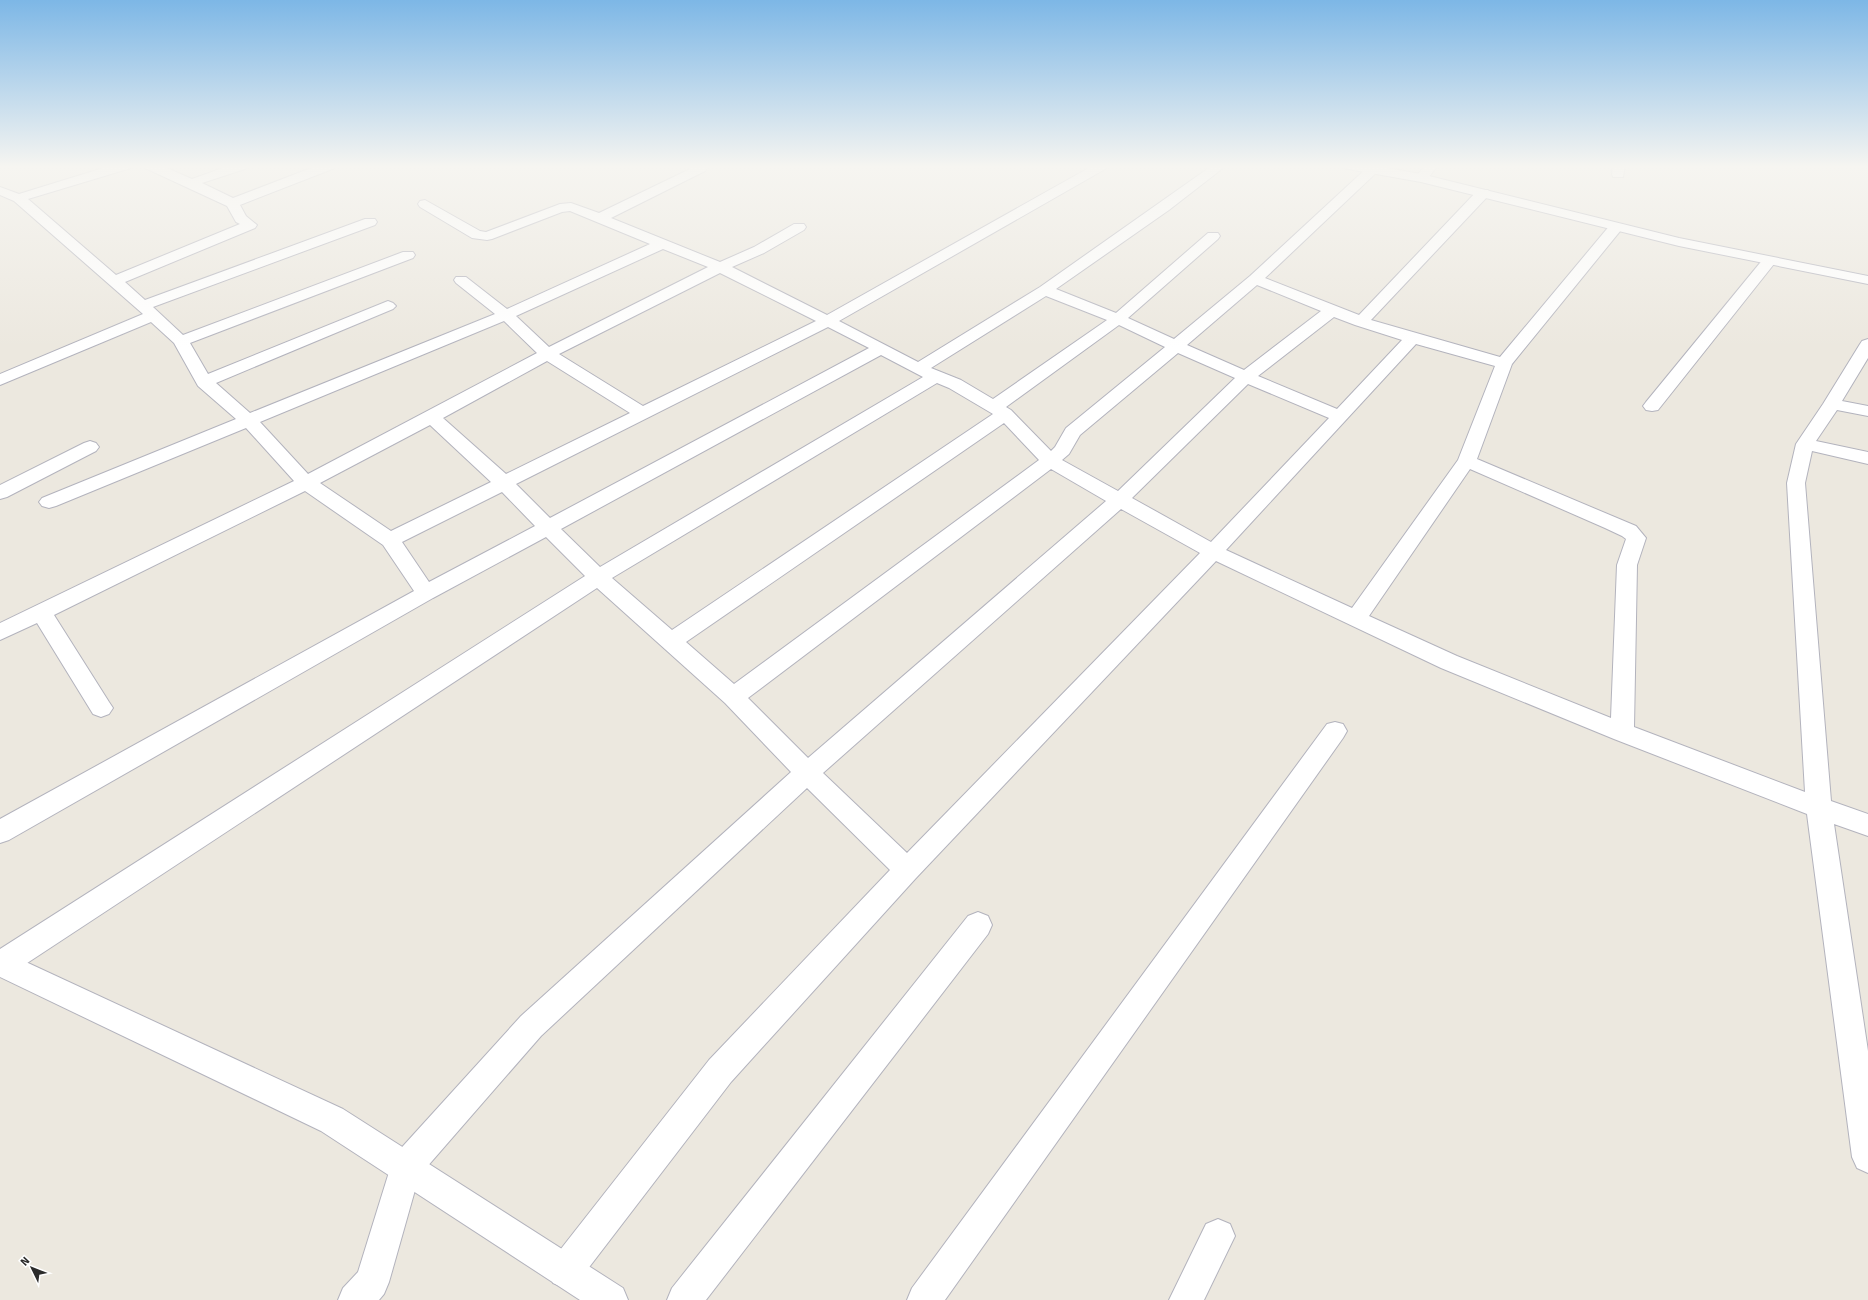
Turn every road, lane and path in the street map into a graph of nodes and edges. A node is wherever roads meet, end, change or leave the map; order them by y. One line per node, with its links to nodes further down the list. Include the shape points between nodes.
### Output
1 (51, 226): 21 (street)
2 (248, 226): 21 (street)
3 (361, 226): 25 (street)
4 (461, 226): 5 (street, via 477,235 487,236)
5 (514, 226)
6 (618, 226): 14 (street)
7 (996, 226): 28 (street)
8 (1136, 226): 22 (street)
9 (1312, 226): 18 (street)
10 (1452, 226): 29 (street)
11 (1616, 226): 16 (street); 36 (street)
12 (799, 227): 17 (street, via 759,250)
13 (1213, 236): 27 (street)
14 (661, 244): 17 (street); 26 (street)
15 (408, 255): 31 (street)
16 (1769, 261): 20 (street); 42 (street)
17 (720, 267): 28 (street); 35 (street)
18 (1255, 279): 24 (street); 33 (street)
19 (461, 280): 26 (street)
20 (1868, 280)
21 (115, 281): 25 (street)
22 (1045, 290): 27 (street); 37 (street)
23 (388, 306): 40 (street)
24 (1333, 310): 29 (street); 38 (street)
25 (148, 311): 31 (street); 39 (street)
26 (506, 315): 35 (street); 48 (street)
27 (1118, 318): 33 (street); 43 (street)
28 (828, 321): 34 (street); 45 (street)
29 (1361, 322): 30 (street)
30 (1413, 338): 36 (street); 46 (street)
31 (182, 341): 40 (street)
32 (1868, 344): 41 (street)
33 (1176, 346): 38 (street); 52 (street, via 1072,432 1063,450)
34 (881, 348): 37 (street); 59 (street)
35 (547, 354): 45 (street); 47 (street)
36 (1504, 363): 53 (street)
37 (926, 373): 43 (street, via 955,384); 62 (street)
38 (1246, 377): 46 (street); 57 (street)
39 (0, 380)
40 (204, 382): 48 (street)
41 (1832, 404): 44 (street); 49 (street)
42 (1652, 406)
43 (999, 410): 52 (street); 67 (street)
44 (1868, 411)
45 (642, 413): 55 (street)
46 (1340, 416): 61 (street)
47 (432, 417): 54 (street); 55 (street)
48 (249, 421): 54 (street); 58 (street)
49 (1805, 444): 51 (street); 73 (street, via 1796,483)
50 (90, 447): 56 (street)
51 (1868, 458)
52 (1050, 461): 57 (street); 68 (street)
53 (1467, 461): 65 (street); 71 (street, via 1612,523 1629,531 1636,538 1627,565)
54 (306, 483): 60 (street); 64 (street)
55 (504, 483): 59 (street); 60 (street)
56 (0, 493)
57 (1119, 500): 61 (street); 72 (street)
58 (49, 502)
59 (548, 527): 62 (street); 63 (street)
60 (390, 540): 63 (street)
61 (1213, 552): 65 (street); 76 (street)
62 (598, 577): 67 (street); 78 (street)
63 (426, 593): 75 (street)
64 (41, 611): 66 (street); 69 (street)
65 (1356, 619): 71 (street, via 1449,662)
66 (0, 632)
67 (670, 642): 68 (street)
68 (733, 697): 72 (street)
69 (101, 708)
70 (1335, 731): 86 (street)
71 (1622, 732): 73 (street)
72 (807, 773): 76 (street); 80 (street, via 531,1026)
73 (1819, 808): 74 (street); 79 (street)
74 (1868, 825)
75 (0, 832)
76 (907, 870): 82 (street, via 720,1072)
77 (978, 925): 85 (street)
78 (1, 964): 80 (street, via 332,1120)
79 (1868, 1158)
80 (405, 1167): 82 (street); 83 (street, via 372,1282)
81 (1218, 1236): 87 (street)
82 (565, 1271): 84 (street)
83 (356, 1300)
84 (611, 1300)
85 (684, 1300)
86 (924, 1300)
87 (1186, 1300)

